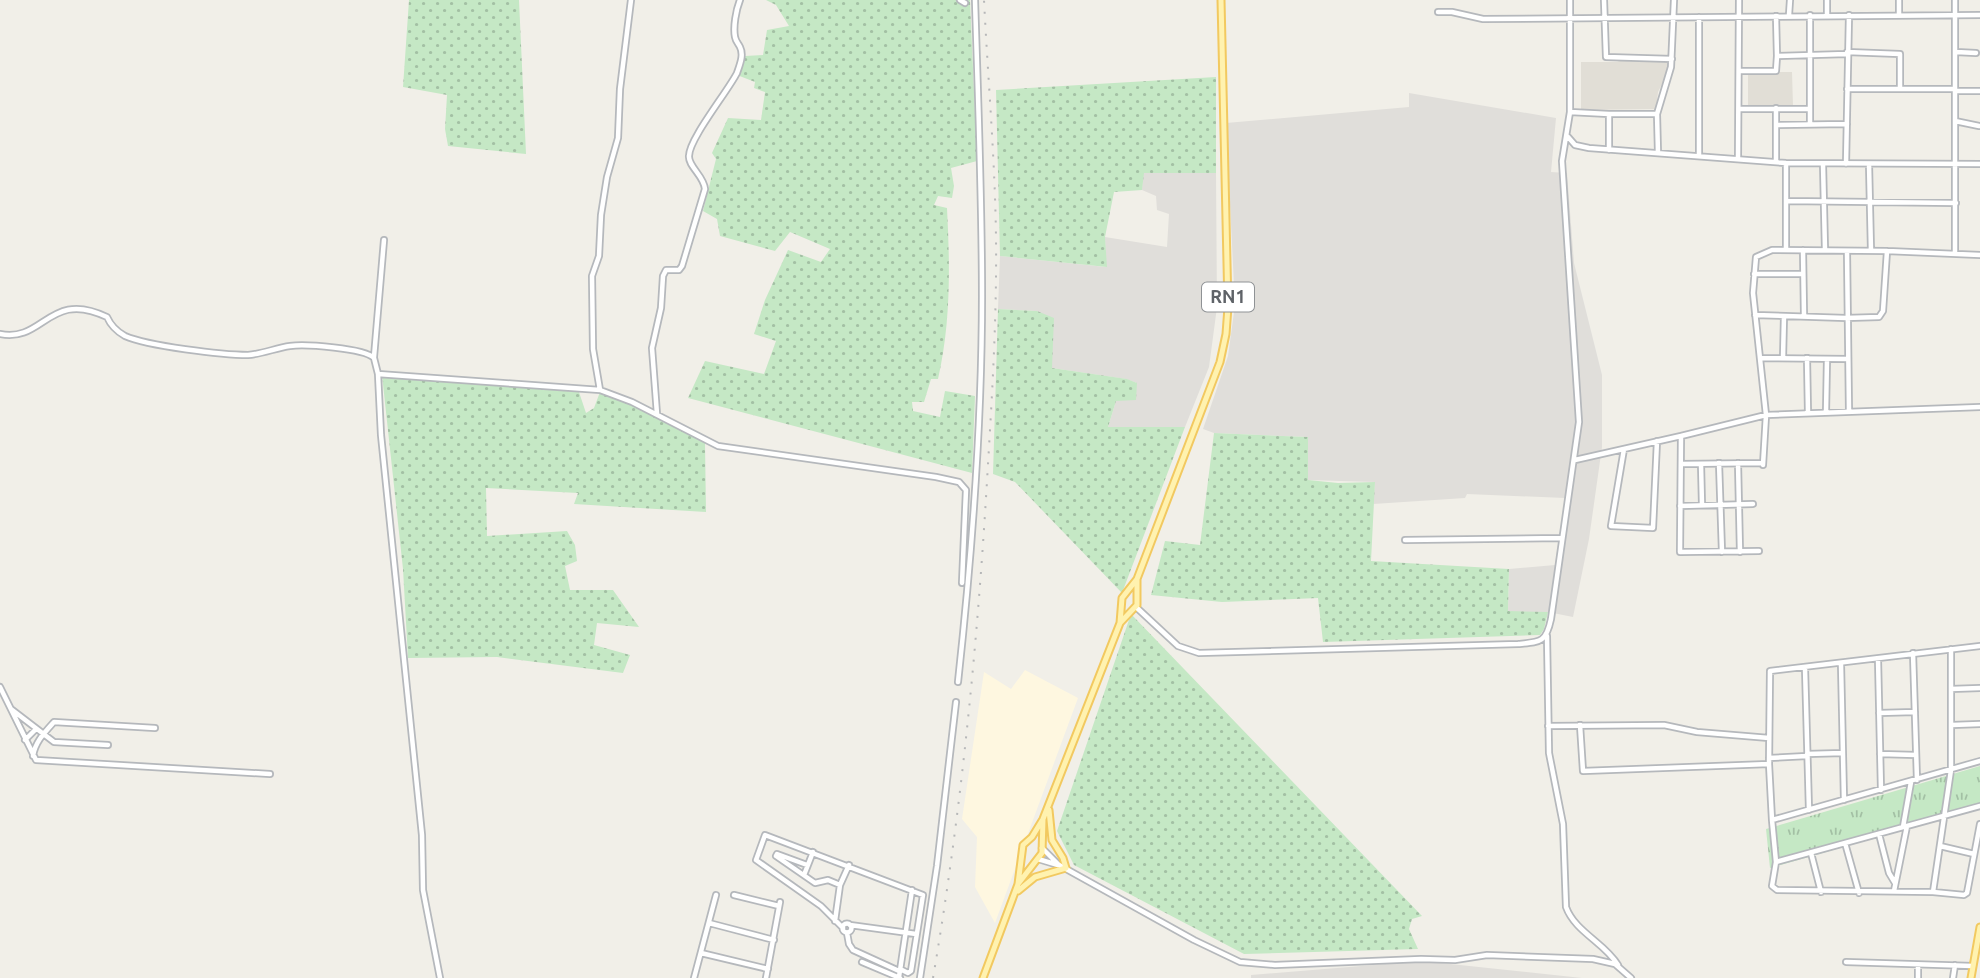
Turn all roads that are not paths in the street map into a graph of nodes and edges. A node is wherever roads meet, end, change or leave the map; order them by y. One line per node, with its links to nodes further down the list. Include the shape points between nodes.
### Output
1 (631, 0): 88 (street, via 618,138 607,177 593,276 593,349)
2 (740, 0): 93 (street, via 735,37 741,60 689,155 705,189 681,268 666,270 663,276 652,348)
3 (975, 0): 127 (street, via 981,140 981,342 972,533)
4 (1221, 0): 113 (main road, RN1, via 1226,334 1203,411)
5 (1570, 0): 26 (street)
6 (1604, 0): 22 (street)
7 (1674, 0): 23 (street)
8 (1739, 0): 25 (street)
9 (1790, 0): 14 (street)
10 (1827, 0): 16 (street)
11 (1899, 0): 18 (street)
12 (1955, 0): 21 (street)
13 (1438, 12): 26 (street, via 1483,19)
14 (1790, 15): 15 (street); 20 (street)
15 (1810, 15): 16 (street); 30 (street)
16 (1827, 15): 17 (street)
17 (1849, 15): 18 (street); 28 (street)
18 (1899, 15): 21 (street)
19 (1980, 15): 21 (street)
20 (1776, 16): 25 (street); 31 (street)
21 (1955, 16): 27 (street)
22 (1604, 17): 23 (street); 26 (street); 32 (street, via 1607,58)
23 (1674, 17): 24 (street); 32 (street)
24 (1699, 17): 25 (street); 52 (street)
25 (1739, 17): 33 (street)
26 (1570, 18): 41 (street)
27 (1956, 52): 29 (street); 36 (street)
28 (1847, 53): 30 (street); 34 (street); 35 (street, via 1900,54)
29 (1976, 53)
30 (1809, 55): 31 (street); 40 (street)
31 (1777, 56): 33 (street, via 1776,71)
32 (1672, 59): 43 (street)
33 (1739, 71): 39 (street)
34 (1847, 89): 35 (street); 46 (street)
35 (1900, 89): 36 (street)
36 (1955, 90): 37 (street); 44 (street)
37 (1980, 91)
38 (1776, 108): 39 (street); 40 (street); 47 (street)
39 (1740, 109): 53 (street)
40 (1809, 109): 45 (street)
41 (1570, 112): 42 (street); 49 (street)
42 (1609, 114): 43 (street); 50 (street)
43 (1657, 114): 51 (street)
44 (1955, 121): 48 (street); 59 (street)
45 (1810, 124): 46 (street); 47 (street)
46 (1847, 124): 57 (street)
47 (1776, 125): 54 (street)
48 (1979, 126)
49 (1567, 136): 50 (street, via 1575,145); 98 (street, via 1562,161 1578,404)
50 (1609, 149): 51 (street)
51 (1658, 153): 52 (street)
52 (1699, 155): 53 (street)
53 (1738, 159): 54 (street)
54 (1776, 162): 55 (street)
55 (1786, 163): 56 (street); 61 (street)
56 (1823, 163): 57 (street); 62 (street)
57 (1846, 164): 58 (street)
58 (1869, 164): 59 (street); 63 (street)
59 (1955, 164): 60 (street); 64 (street)
60 (1980, 164)
61 (1786, 201): 62 (street); 66 (street)
62 (1824, 201): 63 (street); 68 (street)
63 (1870, 203): 64 (street); 69 (street)
64 (1956, 203): 72 (street)
65 (384, 240): 81 (street)
66 (1786, 250): 67 (street); 74 (street, via 1760,254)
67 (1803, 250): 68 (street); 75 (street)
68 (1825, 250): 71 (street)
69 (1871, 251): 70 (street); 71 (street)
70 (1887, 251): 72 (street); 79 (street, via 1881,315)
71 (1847, 252): 79 (street)
72 (1955, 254): 73 (street)
73 (1980, 256)
74 (1754, 274): 75 (street); 76 (street)
75 (1803, 274): 77 (street)
76 (1755, 315): 78 (street); 82 (street)
77 (1804, 315): 78 (street); 79 (street)
78 (1784, 316): 83 (street)
79 (1846, 318): 86 (street)
80 (0, 334): 81 (street, via 22,335 65,309 86,309 107,317 112,327 127,337 191,349 249,355 304,346 365,352)
81 (374, 358): 87 (street)
82 (1762, 358): 83 (street); 94 (street)
83 (1783, 358): 84 (street)
84 (1807, 358): 85 (street); 92 (street)
85 (1827, 359): 86 (street); 91 (street)
86 (1848, 359): 90 (street)
87 (378, 374): 88 (street); 211 (street, via 422,835 423,890)
88 (600, 390): 93 (street)
89 (1980, 407): 90 (street)
90 (1849, 411): 91 (street)
91 (1826, 412): 92 (street)
92 (1808, 413): 94 (street)
93 (657, 415): 114 (street, via 718,446 961,483 967,490)
94 (1766, 415): 95 (street); 100 (street, via 1763,464)
95 (1681, 436): 96 (street); 101 (street)
96 (1657, 441): 97 (street); 97 (street, via 1653,528 1611,526)
97 (1624, 449): 98 (street)
98 (1575, 460): 108 (street)
99 (1719, 463): 100 (street); 102 (street); 104 (street)
100 (1738, 463): 105 (street)
101 (1681, 464): 102 (street); 107 (street)
102 (1701, 464): 106 (street)
103 (1753, 503): 105 (street)
104 (1720, 504): 105 (street); 106 (street); 111 (street)
105 (1739, 504): 112 (street)
106 (1702, 505): 107 (street)
107 (1680, 506): 111 (street, via 1680,552)
108 (1562, 538): 109 (street); 120 (street)
109 (1405, 540)
110 (1759, 551): 112 (street)
111 (1722, 552): 112 (street)
112 (1740, 552)
113 (1138, 579): 115 (main road, RN1); 116 (main road, RN1)
114 (962, 583)
115 (1127, 593): 116 (main road); 117 (main road)
116 (1136, 596): 118 (main road)
117 (1122, 605): 118 (main road); 119 (main road)
118 (1133, 608): 119 (main road); 120 (street, via 1178,646 1199,653 1518,644 1539,642)
119 (1120, 623): 158 (main road)
120 (1547, 635): 138 (street)
121 (1980, 646): 122 (street)
122 (1951, 649): 123 (street); 130 (street)
123 (1913, 653): 124 (street); 133 (street)
124 (1878, 659): 125 (street); 134 (street)
125 (1841, 664): 126 (street); 145 (street)
126 (1805, 668): 142 (street, via 1770,671); 147 (street)
127 (958, 682)
128 (0, 687): 132 (street)
129 (1980, 688): 130 (street)
130 (1951, 689): 136 (street)
131 (956, 702): 214 (street)
132 (10, 709): 140 (street); 143 (street)
133 (1915, 712): 134 (street); 148 (street)
134 (1879, 713): 146 (street)
135 (1980, 723): 136 (street)
136 (1952, 724): 152 (street)
137 (1580, 725): 138 (street); 142 (street, via 1664,725); 150 (street, via 1583,771)
138 (1548, 726): 208 (street, via 1550,764 1563,824 1566,907)
139 (155, 728): 141 (street, via 54,722)
140 (36, 729): 141 (street); 143 (street)
141 (45, 735): 144 (street, via 54,742); 149 (street, via 35,745)
142 (1769, 738): 150 (street)
143 (25, 740): 149 (street)
144 (108, 745)
145 (1843, 753): 147 (street); 156 (street)
146 (1880, 754): 148 (street); 155 (street)
147 (1807, 755): 150 (street); 159 (street)
148 (1916, 755): 154 (street)
149 (33, 757): 153 (street, via 39,761)
150 (1769, 761): 162 (street)
151 (1980, 761): 152 (street)
152 (1951, 770): 154 (street); 160 (street)
153 (270, 774)
154 (1914, 781): 155 (street); 164 (street)
155 (1881, 790): 156 (street)
156 (1844, 800): 159 (street)
157 (1980, 806): 160 (street)
158 (1048, 807): 161 (main road); 180 (main road, via 1052,840)
159 (1809, 810): 162 (street)
160 (1946, 814): 164 (street); 169 (street)
161 (1043, 820): 167 (main road); 170 (main road)
162 (1772, 821): 176 (street)
163 (1980, 824): 165 (street)
164 (1905, 827): 166 (street); 183 (street)
165 (1980, 829): 173 (street)
166 (1879, 834): 168 (street); 183 (street)
167 (1029, 841): 170 (main road); 174 (main road, via 1022,848)
168 (1844, 843): 172 (street); 189 (street)
169 (1940, 846): 173 (street); 188 (street)
170 (1042, 847): 175 (main road); 179 (street)
171 (813, 852): 177 (street); 178 (street); 193 (street, via 765,835 756,860)
172 (1811, 853): 176 (street); 187 (street)
173 (1975, 854): 188 (street, via 1967,893)
174 (1023, 855): 175 (main road); 182 (main road)
175 (1037, 860): 179 (street); 182 (main road)
176 (1776, 862): 187 (street, via 1775,889)
177 (807, 865): 181 (street); 181 (street, via 776,856)
178 (849, 865): 184 (street); 185 (street)
179 (1059, 865): 180 (street)
180 (1066, 868): 192 (main road, via 1035,877); 208 (street, via 1240,962 1443,961 1488,955 1592,959)
181 (804, 875): 184 (street, via 815,883 828,880)
182 (1018, 884): 192 (main road)
183 (1896, 884): 186 (street)
184 (840, 885): 193 (street)
185 (912, 890): 198 (street); 200 (street, via 923,895)
186 (1894, 891): 188 (street); 189 (street)
187 (1821, 892): 189 (street)
188 (1933, 892)
189 (1860, 893)
190 (716, 895): 194 (street)
191 (734, 895): 201 (street, via 780,904)
192 (1014, 895): 215 (main road)
193 (835, 921): 197 (street)
194 (709, 923): 201 (street); 202 (street)
195 (850, 925): 197 (street); 198 (street); 199 (street)
196 (1980, 927): 207 (main road)
197 (843, 928): 199 (street)
198 (905, 932): 200 (street); 210 (street)
199 (848, 933): 210 (street, via 853,950)
200 (916, 934): 210 (street, via 911,971)
201 (774, 940): 209 (street)
202 (701, 953): 209 (street); 212 (street)
203 (862, 962): 210 (street)
204 (1846, 962): 205 (street)
205 (1919, 965): 206 (street); 217 (street)
206 (1955, 965): 207 (street); 218 (street)
207 (1973, 965): 219 (main road)
208 (1619, 966): 216 (street)
209 (768, 970): 213 (street)
210 (900, 974)
211 (440, 978)
212 (694, 978)
213 (766, 978)
214 (920, 978)
215 (983, 978)
216 (1631, 978)
217 (1918, 978)
218 (1953, 978)
219 (1971, 978)

